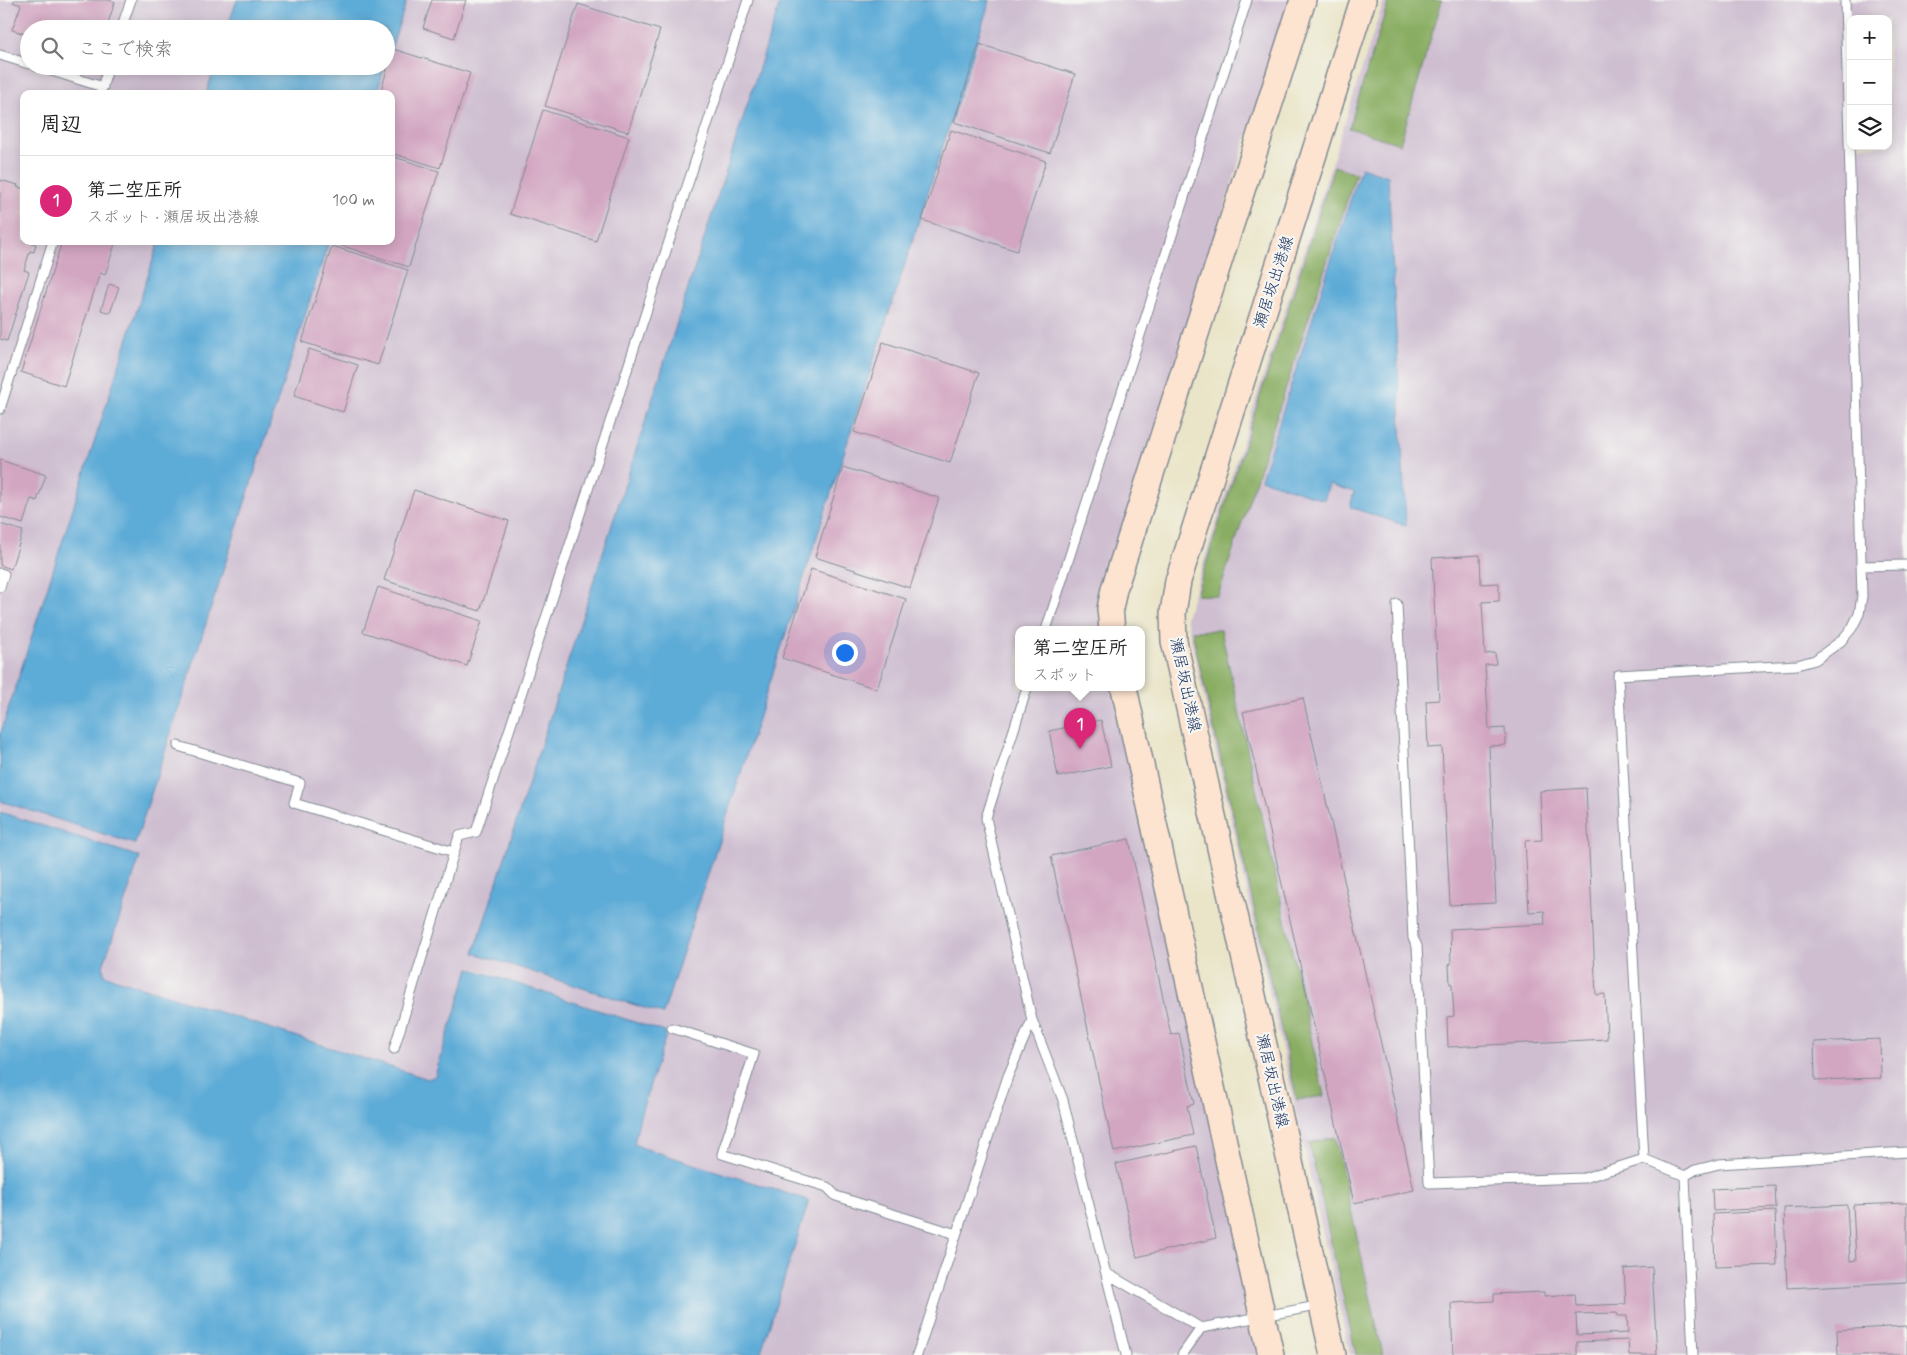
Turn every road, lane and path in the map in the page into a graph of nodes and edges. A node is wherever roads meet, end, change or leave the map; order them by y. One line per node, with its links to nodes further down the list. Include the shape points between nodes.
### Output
1 (131, 0): 7 (lane)
2 (748, 0): 25 (lane, via 476,832 458,836)
3 (1247, 0): 20 (lane)
4 (1303, 0): 21 (main road, via 1114,589 1110,609)
5 (1363, 0): 34 (main road, 瀬居坂出港線, via 1178,581 1173,612 1174,641)
6 (1845, 0): 16 (lane)
7 (125, 20)
8 (0, 55): 9 (lane)
9 (20, 61)
10 (61, 75): 12 (lane)
11 (106, 75): 12 (lane)
12 (102, 90)
13 (52, 245): 14 (lane)
14 (0, 409)
15 (1907, 565): 16 (lane)
16 (1861, 566): 30 (lane, via 1859,614 1841,641 1815,660 1797,665 1618,676)
17 (0, 573): 18 (lane, via 4,574)
18 (0, 587)
19 (1397, 604): 30 (lane, via 1429,1182 1584,1178)
20 (1047, 626)
21 (1112, 626)
22 (1026, 691): 26 (lane, via 986,818)
23 (1125, 691): 35 (main road)
24 (178, 746): 25 (lane, via 300,784 294,803)
25 (454, 852): 28 (lane)
26 (1032, 1020): 32 (lane, via 1008,1076); 33 (lane, via 1063,1100)
27 (672, 1028): 32 (lane, via 754,1054 722,1154 826,1187 836,1196)
28 (394, 1049)
29 (1907, 1152): 31 (lane, via 1719,1164)
30 (1644, 1158): 31 (lane)
31 (1685, 1176): 42 (lane)
32 (956, 1234): 37 (lane)
33 (1106, 1273): 36 (lane); 38 (lane)
34 (1322, 1305): 35 (lane); 41 (main road, 瀬居坂出港線)
35 (1262, 1316): 36 (lane); 40 (main road)
36 (1202, 1328): 39 (lane)
37 (917, 1355)
38 (1126, 1355)
39 (1182, 1355)
40 (1271, 1355)
41 (1334, 1355)
42 (1693, 1355)

